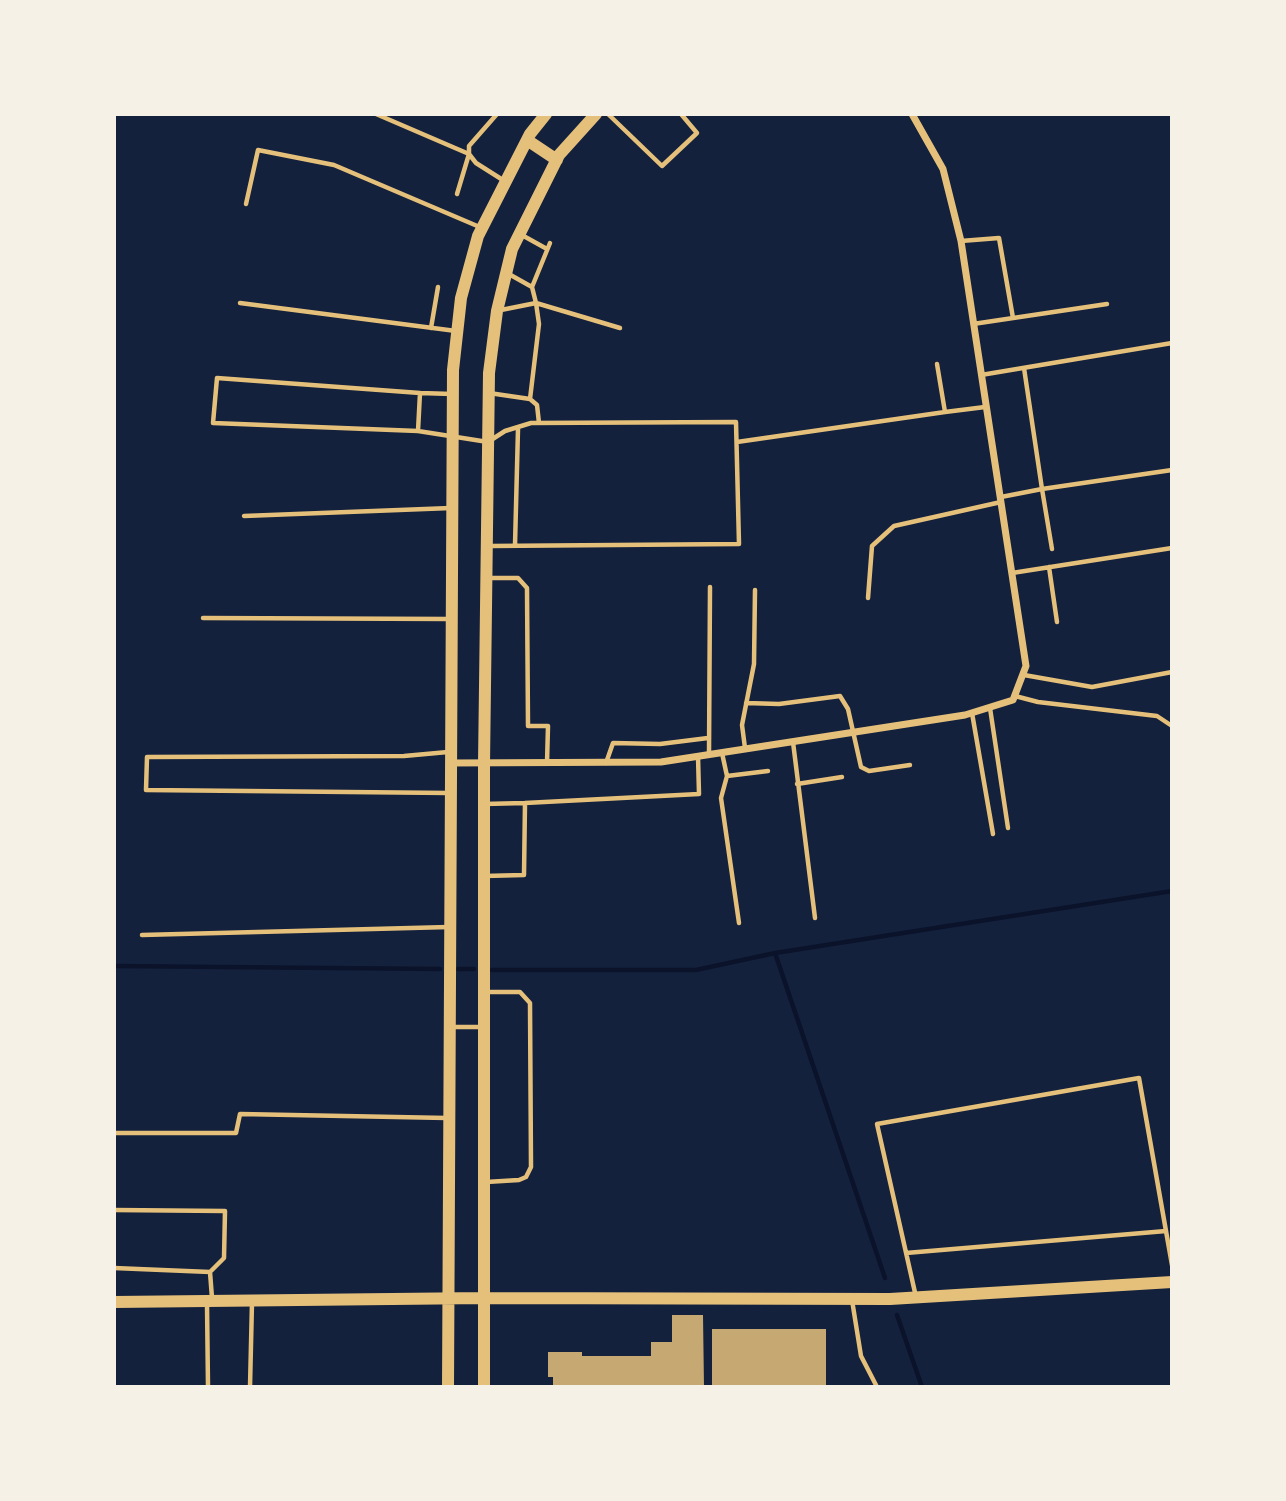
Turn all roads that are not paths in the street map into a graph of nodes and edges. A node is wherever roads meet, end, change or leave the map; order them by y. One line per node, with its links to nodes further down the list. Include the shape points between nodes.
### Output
1 (376, 114): 9 (lane)
2 (497, 114): 9 (lane, via 469,146)
3 (546, 114): 8 (street)
4 (596, 114): 10 (street)
5 (608, 114): 6 (lane, via 662,166 697,133)
6 (681, 114)
7 (912, 114): 16 (street, via 943,169)
8 (527, 141): 10 (street); 11 (street)
9 (469, 154): 11 (lane); 12 (lane)
10 (557, 160): 15 (street)
11 (506, 182): 14 (street)
12 (457, 194)
13 (246, 204): 14 (lane, via 258,150 334,165)
14 (482, 228): 30 (street, via 461,298)
15 (520, 233): 18 (lane); 19 (street)
16 (961, 241): 26 (lane, via 999,238); 27 (street)
17 (550, 243): 18 (lane)
18 (547, 249): 21 (lane)
19 (506, 272): 21 (lane); 25 (street)
20 (438, 287): 28 (lane)
21 (532, 287): 23 (lane)
22 (240, 303): 28 (lane)
23 (536, 303): 25 (lane); 29 (lane); 38 (lane, via 539,324)
24 (1107, 304): 26 (lane)
25 (497, 310): 36 (street)
26 (1013, 318): 27 (lane)
27 (972, 324): 34 (street)
28 (431, 328): 30 (lane)
29 (620, 328)
30 (457, 331): 37 (street)
31 (1172, 343): 33 (lane)
32 (937, 364): 40 (lane)
33 (1024, 368): 34 (lane); 48 (lane)
34 (980, 375): 39 (street)
35 (420, 393): 37 (lane); 43 (lane); 43 (lane, via 217,378 213,423)
36 (488, 393): 38 (lane); 46 (street)
37 (453, 394): 44 (street)
38 (530, 399): 41 (lane, via 537,405)
39 (985, 407): 40 (lane); 49 (street)
40 (945, 412): 45 (lane)
41 (538, 423): 42 (lane); 45 (lane, via 736,422)
42 (518, 429): 46 (lane, via 505,430); 52 (lane)
43 (418, 431): 44 (lane)
44 (452, 435): 46 (lane); 50 (street)
45 (737, 442): 52 (lane, via 739,544)
46 (488, 443): 53 (street)
47 (1172, 470): 48 (lane)
48 (1042, 489): 49 (lane); 55 (lane)
49 (1000, 499): 57 (street); 61 (lane, via 894,526 872,546)
50 (452, 508): 51 (lane); 63 (street)
51 (244, 516)
52 (515, 545): 53 (lane)
53 (486, 546): 58 (street)
54 (1172, 548): 56 (lane)
55 (1052, 549)
56 (1049, 567): 57 (lane); 64 (lane)
57 (1011, 573): 66 (street, via 1026,666)
58 (486, 578): 81 (lane, via 514,577 527,588 528,726 548,726); 82 (street)
59 (710, 587): 73 (lane)
60 (755, 590): 68 (lane, via 754,664)
61 (869, 598)
62 (203, 618): 63 (lane)
63 (450, 619): 79 (street)
64 (1057, 622)
65 (1172, 672): 66 (lane, via 1091,687)
66 (1023, 674): 67 (street)
67 (1014, 696): 69 (street); 71 (lane, via 1157,716)
68 (746, 703): 72 (lane, via 840,696); 75 (lane, via 742,725)
69 (990, 707): 70 (street); 91 (lane)
70 (972, 713): 72 (street); 92 (lane)
71 (1172, 726)
72 (853, 732): 74 (street); 83 (lane, via 861,766 869,771)
73 (708, 738): 77 (lane); 80 (lane, via 613,743)
74 (793, 742): 75 (street); 87 (lane)
75 (746, 749): 76 (street)
76 (722, 752): 77 (street); 85 (lane)
77 (709, 754): 78 (street)
78 (698, 756): 80 (street, via 661,762); 89 (lane, via 699,794)
79 (449, 758): 82 (street); 88 (street); 88 (lane, via 146,757 146,790)
80 (606, 762): 81 (street)
81 (547, 763): 82 (street)
82 (484, 764): 90 (street)
83 (910, 765)
84 (768, 771): 85 (lane)
85 (727, 776): 95 (lane, via 721,798)
86 (842, 777): 87 (lane)
87 (797, 783): 94 (lane)
88 (449, 793): 96 (street)
89 (525, 803): 90 (lane); 93 (lane, via 524,875)
90 (484, 804): 93 (street)
91 (1008, 828)
92 (993, 834)
93 (483, 876): 98 (street)
94 (815, 918)
95 (740, 923)
96 (449, 927): 97 (lane); 99 (street)
97 (142, 935)
98 (483, 992): 100 (street); 103 (lane, via 520,992 530,1003 531,1153 526,1177)
99 (449, 1027): 100 (lane); 101 (street)
100 (483, 1027): 103 (street)
101 (448, 1118): 102 (lane, via 240,1114 236,1133); 113 (street)
102 (114, 1133)
103 (484, 1182): 111 (street)
104 (114, 1210): 109 (lane, via 225,1211 224,1258)
105 (1166, 1231): 106 (lane); 106 (lane, via 1139,1077 877,1124); 107 (lane)
106 (906, 1253): 112 (lane)
107 (1172, 1265)
108 (114, 1268): 109 (lane)
109 (210, 1272): 116 (lane)
110 (1172, 1282): 112 (street)
111 (484, 1298): 113 (street); 114 (street); 121 (street)
112 (916, 1298): 114 (street)
113 (448, 1299): 115 (street); 120 (street)
114 (852, 1299): 122 (lane, via 861,1356)
115 (253, 1301): 116 (street); 119 (lane)
116 (209, 1302): 117 (street); 118 (lane)
117 (114, 1303)
118 (208, 1387)
119 (250, 1387)
120 (448, 1387)
121 (484, 1387)
122 (877, 1387)

